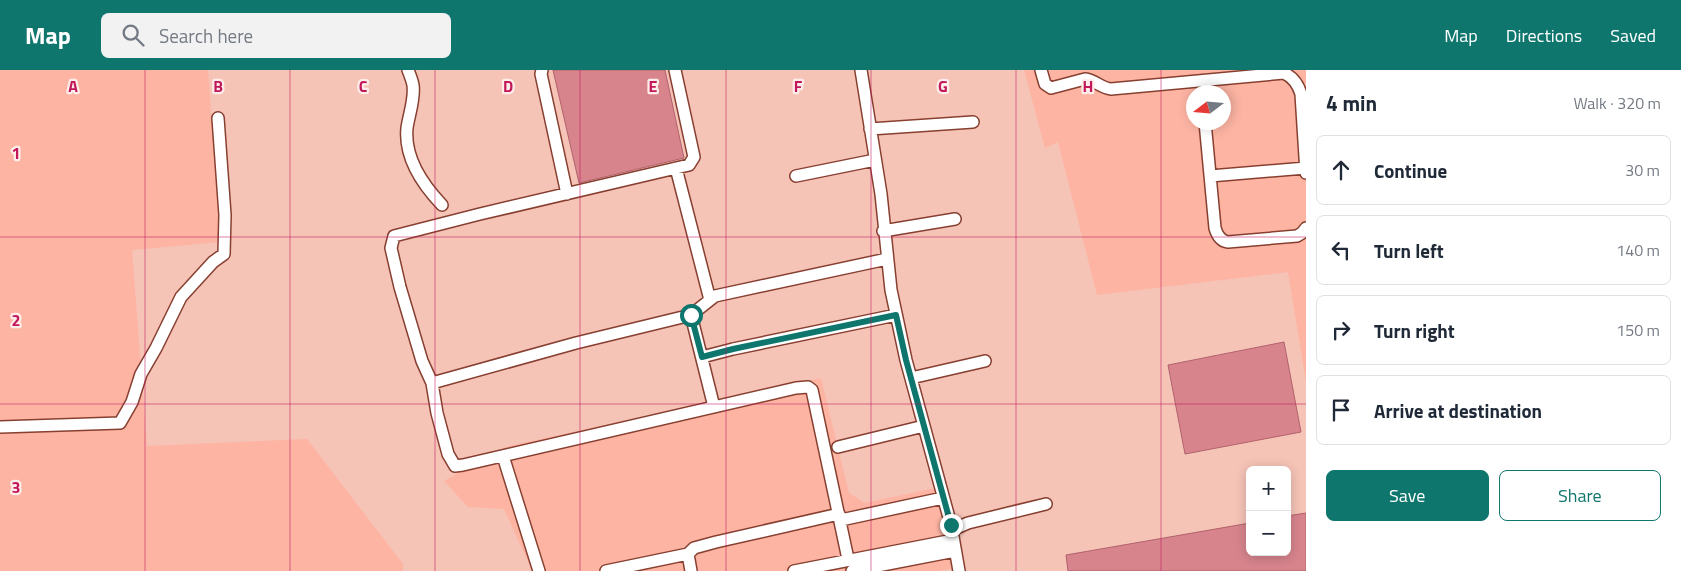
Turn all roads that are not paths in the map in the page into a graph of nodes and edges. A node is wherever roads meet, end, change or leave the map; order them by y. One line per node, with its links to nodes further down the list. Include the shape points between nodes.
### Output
1 (408, 70): 20 (street, via 413,96 407,142 416,172)
2 (542, 70): 19 (street)
3 (675, 70): 14 (street, via 694,157 689,165)
4 (861, 70): 11 (street)
5 (1041, 70): 7 (street, via 1045,84 1051,88 1085,78 1111,89)
6 (1264, 72): 7 (street); 15 (street, via 1284,73 1298,85)
7 (1200, 80): 8 (street)
8 (1201, 85)
9 (218, 118): 34 (street, via 226,215 224,254 181,297 120,423)
10 (972, 122): 11 (street)
11 (870, 129): 13 (street)
12 (1206, 130): 18 (street)
13 (875, 160): 17 (street); 23 (street)
14 (676, 168): 19 (street); 25 (street)
15 (1306, 168): 16 (street); 18 (street)
16 (1306, 173)
17 (796, 176)
18 (1210, 176): 22 (street, via 1215,228 1223,241 1297,236)
19 (568, 194): 31 (street, via 394,236 391,248 400,286 422,361)
20 (442, 205)
21 (955, 219): 23 (street)
22 (1306, 228)
23 (883, 230): 24 (street)
24 (887, 258): 25 (street, via 715,296); 27 (street)
25 (710, 300): 26 (street)
26 (691, 315): 28 (street); 31 (street)
27 (896, 315): 28 (street); 30 (street)
28 (702, 357): 32 (street)
29 (985, 361): 30 (street)
30 (911, 378): 33 (street)
31 (432, 383): 36 (street, via 448,454 455,466)
32 (714, 407): 36 (street); 39 (street, via 796,388 812,390)
33 (924, 426): 35 (street); 37 (street)
34 (0, 427)
35 (838, 447)
36 (503, 456): 43 (street)
37 (943, 498): 39 (street); 40 (street)
38 (1046, 504): 40 (street, via 968,523)
39 (840, 517): 41 (street, via 716,542 694,548); 42 (street)
40 (953, 540): 42 (street); 47 (street); 48 (street)
41 (688, 554): 44 (street); 45 (street)
42 (848, 560): 46 (street)
43 (539, 571)
44 (606, 571)
45 (691, 571)
46 (794, 571)
47 (852, 571)
48 (959, 571)

